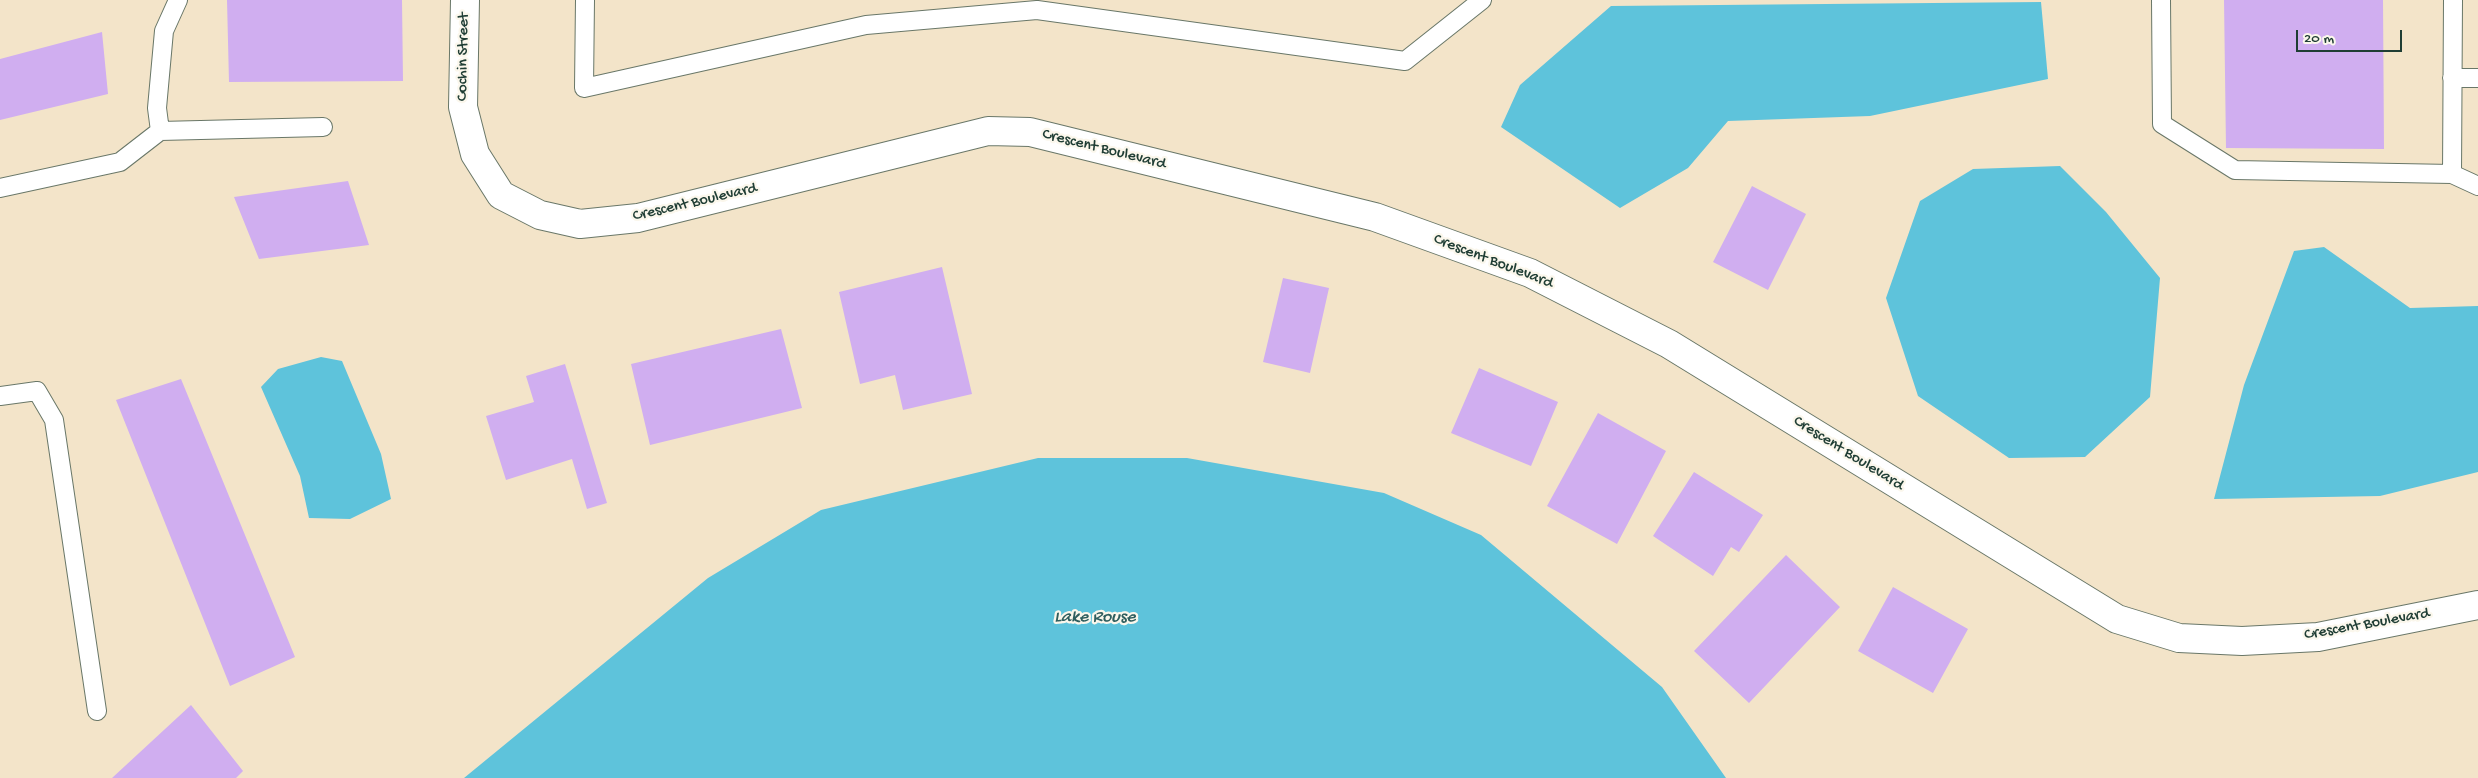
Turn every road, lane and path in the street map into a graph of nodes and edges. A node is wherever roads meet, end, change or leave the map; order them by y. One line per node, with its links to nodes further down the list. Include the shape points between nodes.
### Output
1 (178, 0): 10 (lane, via 164,31 157,108)
2 (465, 0): 14 (street, Cochin Street, via 463,107 474,154)
3 (585, 0): 4 (lane, via 584,88 866,25 1037,10 1405,62)
4 (1482, 0)
5 (2161, 0): 11 (lane, via 2162,124 2235,170)
6 (2453, 0): 7 (lane)
7 (2452, 78): 8 (lane); 11 (lane)
8 (2478, 78)
9 (323, 127): 10 (lane)
10 (160, 131): 13 (lane, via 120,162)
11 (2452, 174): 12 (lane)
12 (2478, 186)
13 (0, 188)
14 (501, 195): 16 (street, Crescent Boulevard, via 540,216 580,224 638,218 988,131 1030,132 1375,217 1530,272 1669,344 2117,619 2179,638 2242,641 2318,637)
15 (0, 396): 17 (lane, via 37,391 54,420)
16 (2478, 604)
17 (97, 711)

